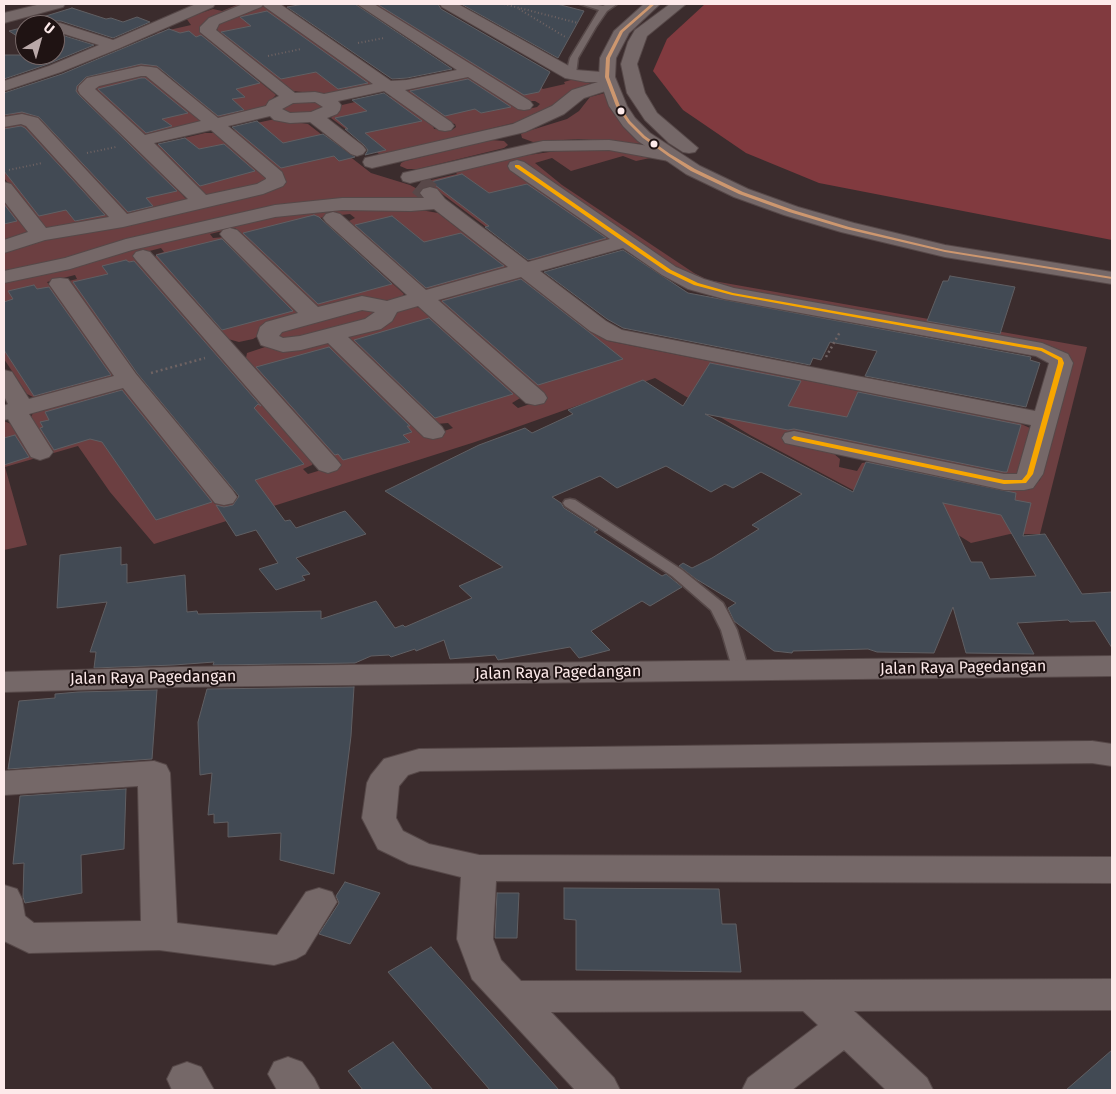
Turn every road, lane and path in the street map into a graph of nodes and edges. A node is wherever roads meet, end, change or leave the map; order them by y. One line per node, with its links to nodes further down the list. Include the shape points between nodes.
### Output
1 (58, 4): 14 (street)
2 (204, 4): 20 (street)
3 (256, 4): 23 (street, via 224,16 208,27 212,36)
4 (270, 4): 21 (street)
5 (364, 4): 18 (street)
6 (447, 4): 25 (street)
7 (504, 4): 12 (path)
8 (584, 4): 13 (lane)
9 (613, 4): 13 (lane)
10 (652, 4): 17 (street)
11 (679, 4): 19 (street)
12 (514, 7): 15 (path); 22 (path)
13 (604, 9): 15 (lane)
14 (11, 16)
15 (592, 27): 22 (lane)
16 (65, 29): 20 (street)
17 (622, 31): 19 (street); 26 (street, via 608,58)
18 (409, 33): 21 (path); 24 (street)
19 (641, 34): 52 (street, via 629,64 636,93 651,116 675,139 709,162 793,198 914,232)
20 (114, 45): 27 (street)
21 (330, 46): 23 (path); 28 (street)
22 (581, 46): 25 (lane, via 574,58)
23 (243, 61): 29 (street)
24 (469, 72): 28 (street); 31 (street)
25 (571, 74): 26 (street)
26 (608, 80): 37 (street, via 578,94 540,120); 39 (street, via 618,106 629,122)
27 (4, 86)
28 (396, 87): 30 (street); 36 (street)
29 (291, 98): 30 (street); 32 (street, via 275,105)
30 (328, 102): 33 (street, via 331,110)
31 (524, 105)
32 (277, 113): 33 (street, via 302,119); 35 (street)
33 (314, 117): 40 (street)
34 (4, 122): 46 (street, via 22,118 32,122)
35 (217, 126): 38 (street); 38 (street, via 147,71 87,86 86,90); 44 (street, via 277,179 268,186)
36 (445, 126)
37 (502, 132): 40 (street); 41 (street)
38 (141, 141): 44 (street)
39 (669, 155): 41 (street, via 609,145 567,144); 55 (street, via 741,193 791,212 848,228 945,251)
40 (365, 156): 43 (street)
41 (521, 157): 43 (street); 49 (street)
42 (4, 188): 48 (street)
43 (424, 189): 53 (street); 54 (street, via 411,205 342,204 275,211)
44 (202, 202): 46 (street)
45 (332, 218): 57 (street)
46 (123, 222): 48 (street)
47 (230, 234): 59 (street)
48 (41, 235): 50 (street)
49 (626, 241): 53 (street); 60 (street, via 669,271 705,287)
50 (4, 247)
51 (143, 256): 63 (street)
52 (1112, 264)
53 (525, 269): 57 (street); 64 (street, via 598,326 615,335)
54 (4, 277)
55 (1112, 278)
56 (60, 284): 66 (street)
57 (422, 298): 58 (street); 67 (street)
58 (385, 308): 59 (street, via 362,303); 61 (street, via 386,312 379,320)
59 (313, 315): 62 (street, via 274,327 268,332)
60 (848, 315): 64 (path); 69 (street, via 1056,355 1061,363)
61 (333, 334): 62 (street, via 293,345); 70 (street)
62 (269, 340): 63 (street)
63 (229, 351): 66 (path); 73 (street)
64 (817, 376): 69 (street)
65 (4, 377): 68 (street)
66 (128, 379): 68 (street); 74 (street)
67 (535, 398)
68 (14, 410): 72 (street)
69 (1044, 420): 71 (street, via 1030,474 1024,482 1016,483 852,459)
70 (433, 432)
71 (794, 438)
72 (40, 452)
73 (328, 465)
74 (224, 497)
75 (570, 503): 77 (lane, via 677,573 717,607)
76 (1112, 666): 77 (street, Jalan Raya Pagedangan)
77 (741, 671): 78 (street, Jalan Raya Pagedangan)
78 (4, 682)
79 (1112, 755): 81 (street, via 1092,752 420,760 396,767 383,783 379,818 390,840 421,855)
80 (4, 783): 85 (street, via 154,773)
81 (479, 868): 82 (street); 88 (street, via 475,939 485,968)
82 (1112, 870)
83 (4, 899): 85 (street, via 8,920 15,930 28,938)
84 (319, 902): 85 (street, via 292,944 283,949)
85 (159, 935)
86 (1112, 989): 87 (street)
87 (812, 996): 88 (street); 89 (street)
88 (512, 997): 90 (street)
89 (845, 1027): 91 (street); 92 (street)
90 (600, 1090)
91 (762, 1090)
92 (913, 1090)

